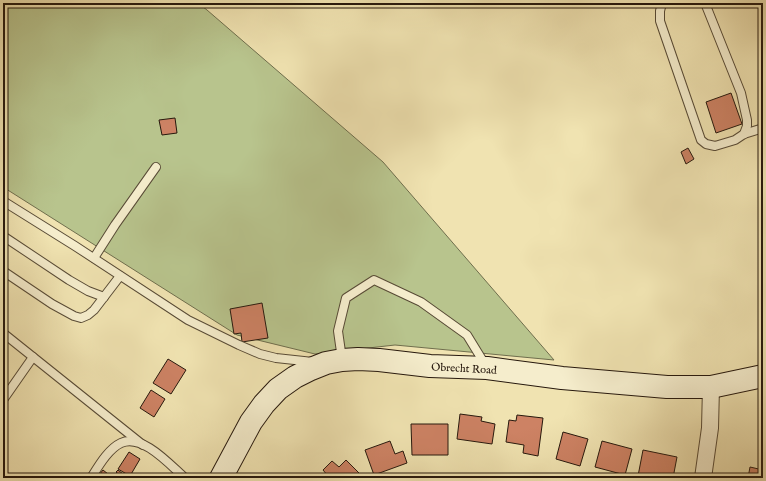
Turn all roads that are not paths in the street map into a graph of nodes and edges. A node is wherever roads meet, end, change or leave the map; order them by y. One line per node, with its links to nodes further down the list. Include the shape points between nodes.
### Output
1 (662, 3): 4 (lane, via 660,21 701,140 715,146 735,140)
2 (705, 3): 4 (lane, via 741,93 747,120)
3 (763, 128): 4 (lane)
4 (744, 134)
5 (156, 167): 8 (lane)
6 (3, 201): 8 (lane)
7 (3, 236): 11 (lane, via 69,280)
8 (94, 258): 10 (lane)
9 (3, 271): 11 (lane, via 74,316 82,318 88,315)
10 (120, 276): 11 (lane); 14 (lane, via 188,320 260,354 276,358)
11 (104, 297)
12 (3, 334): 13 (lane)
13 (33, 357): 18 (lane); 19 (lane)
14 (334, 361): 15 (street, Obrecht Road, via 358,359); 15 (lane, via 346,298 374,280 421,302 467,334); 22 (street, Obrecht Road, via 311,368 278,389 251,422)
15 (487, 368): 17 (street, Obrecht Road, via 609,383)
16 (763, 376): 17 (street, Obrecht Road)
17 (711, 387): 23 (street, via 710,428)
18 (3, 400)
19 (143, 445): 20 (lane, via 131,441 121,443 104,459); 21 (lane, via 154,451)
20 (91, 478)
21 (185, 478)
22 (221, 478)
23 (703, 478)

